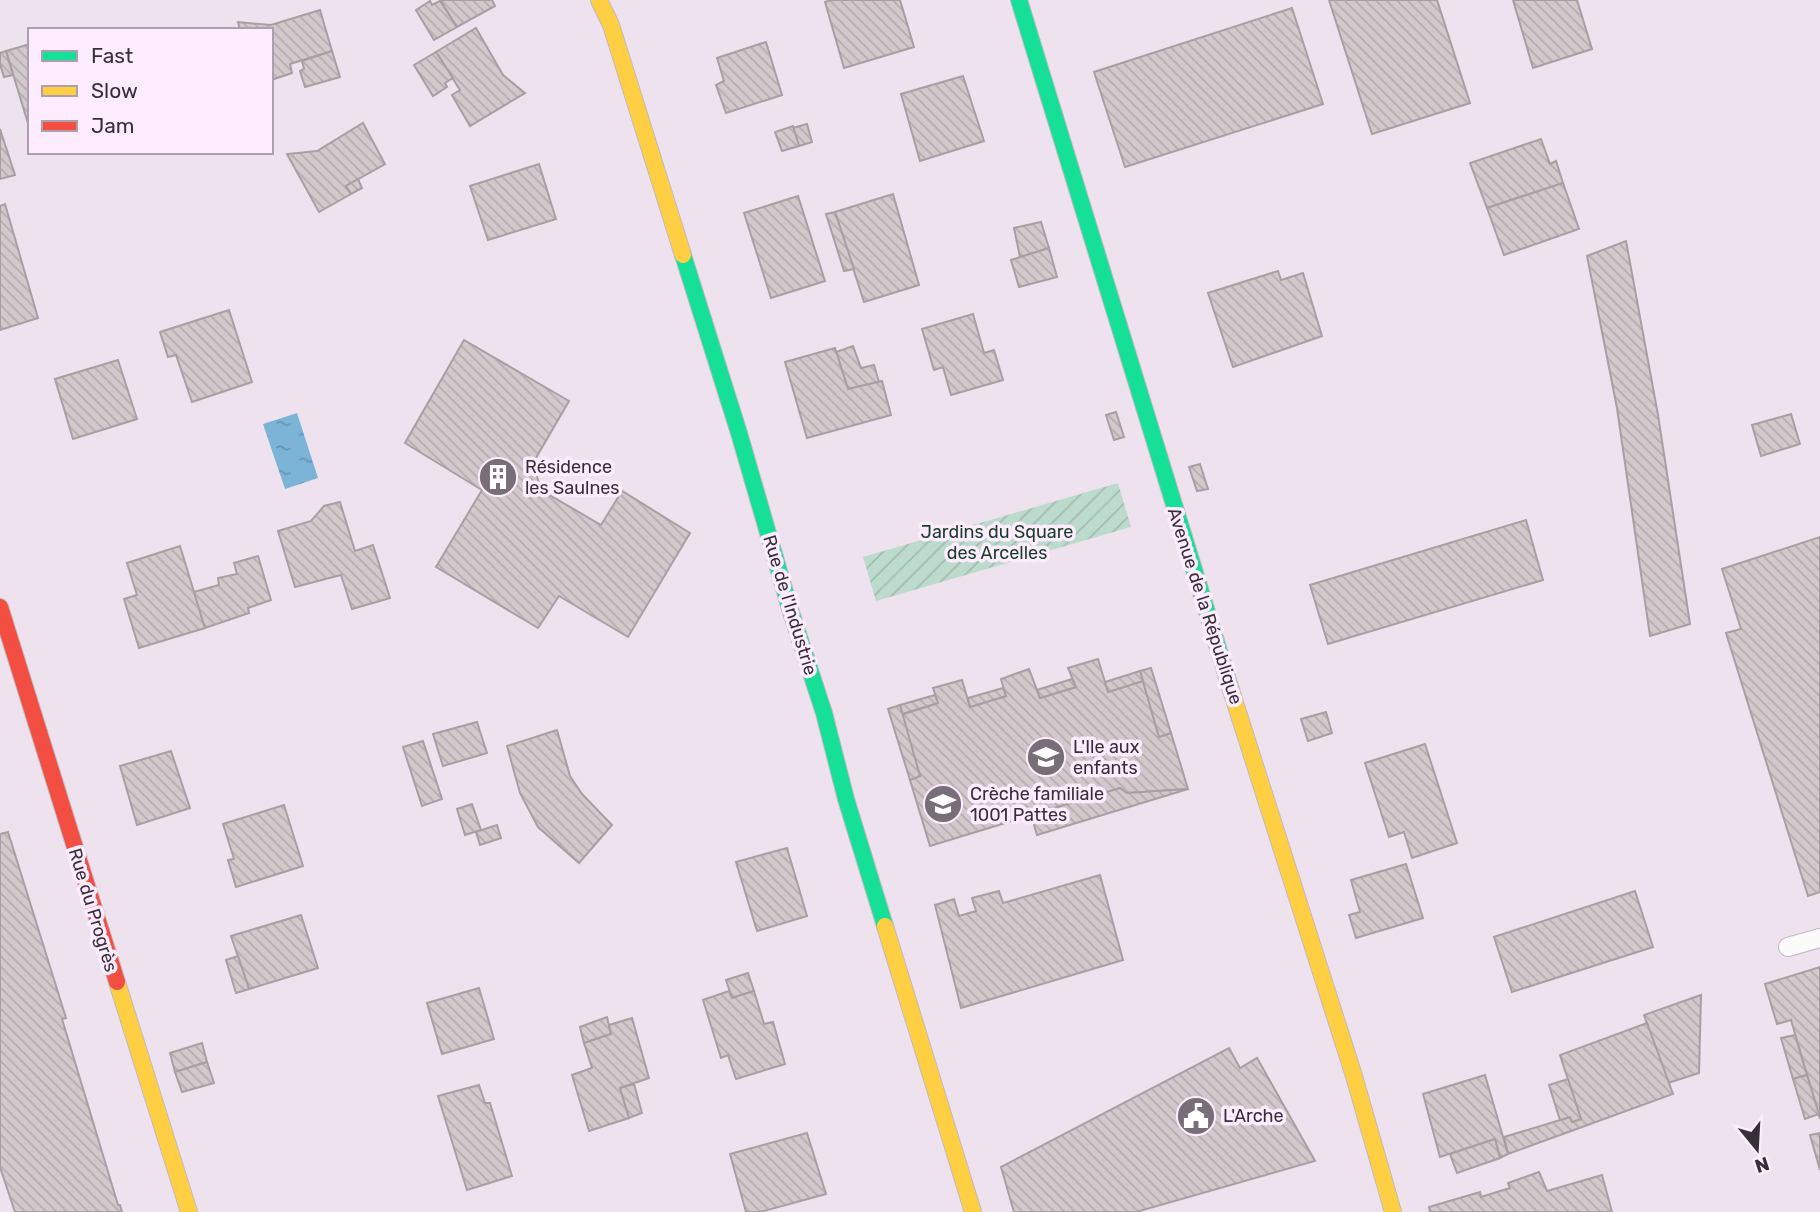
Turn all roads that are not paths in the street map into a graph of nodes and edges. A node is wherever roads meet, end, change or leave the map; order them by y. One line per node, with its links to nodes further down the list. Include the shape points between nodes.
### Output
1 (599, 0): 7 (street, Rue de l'Industrie, via 611,25 735,420)
2 (1019, 0): 8 (street, Avenue de la République)
3 (0, 607): 6 (street, Rue du Progrès)
4 (1820, 938): 5 (lane)
5 (1788, 947)
6 (189, 1212)
7 (973, 1212)
8 (1393, 1212)

